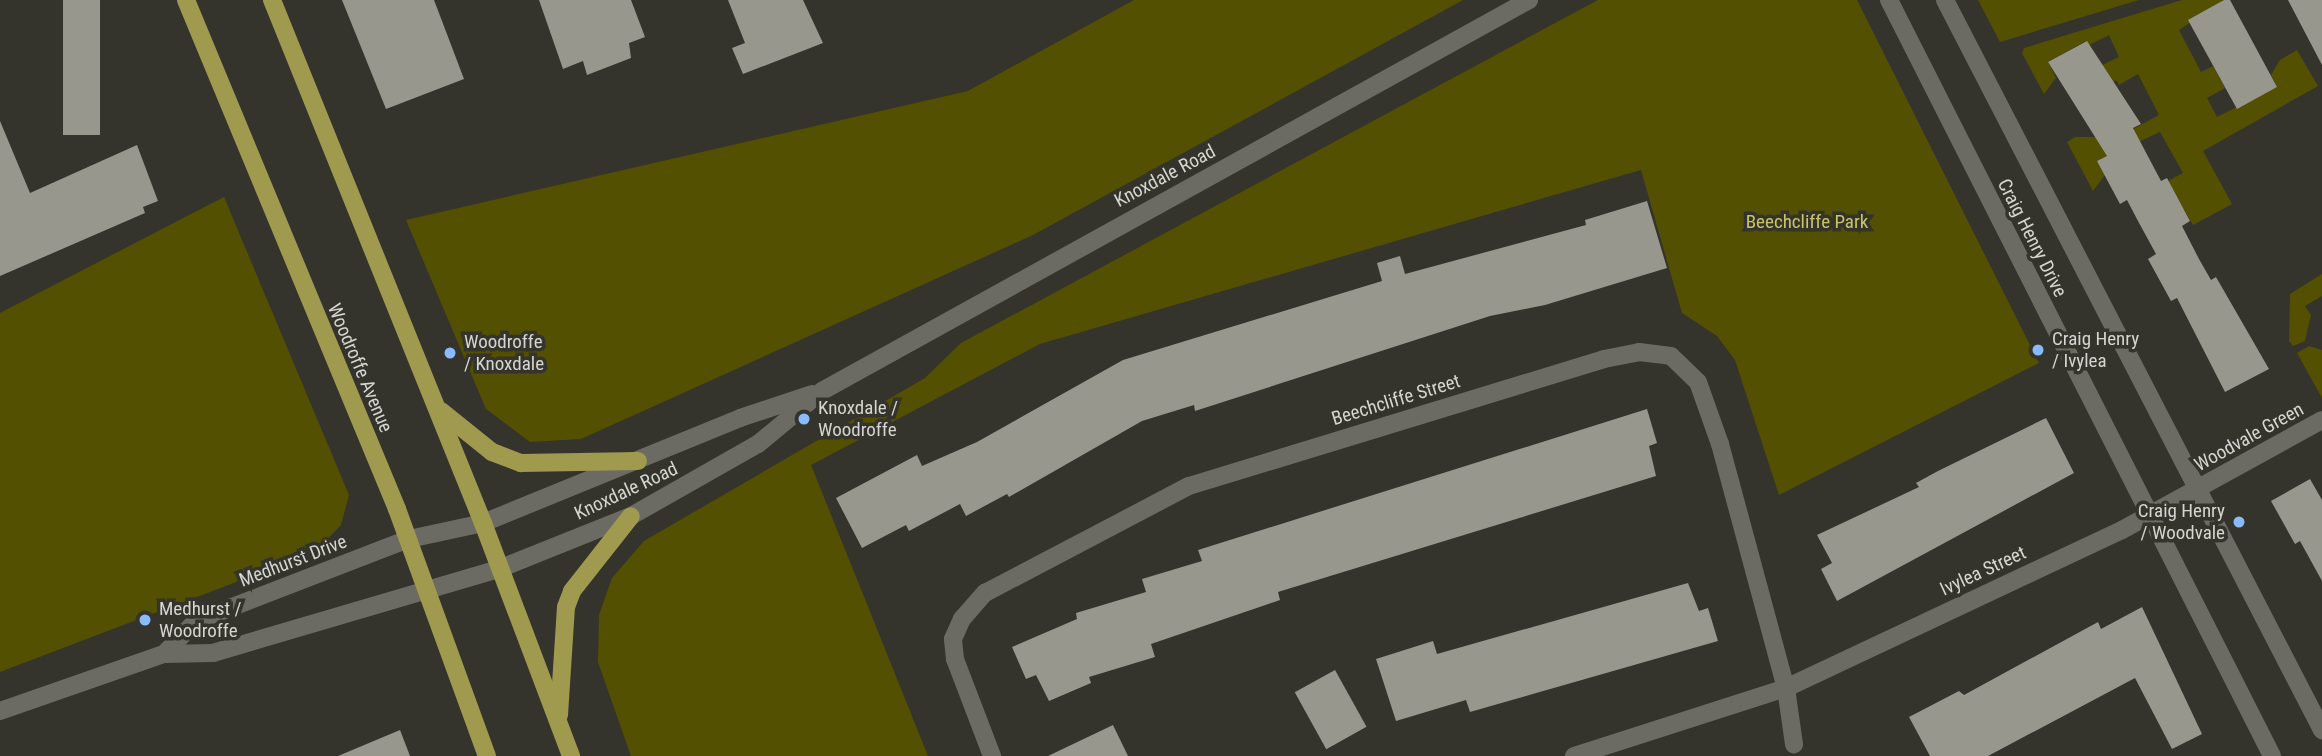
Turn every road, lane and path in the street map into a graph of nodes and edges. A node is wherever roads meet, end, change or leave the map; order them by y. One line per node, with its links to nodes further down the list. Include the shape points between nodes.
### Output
1 (186, 0): 14 (main road, Woodroffe Avenue)
2 (272, 0): 7 (main road)
3 (1529, 0): 6 (street, Knoxdale Road)
4 (1889, 0): 12 (street, Craig Henry Drive)
5 (1945, 0): 10 (street, Craig Henry Drive)
6 (822, 391): 9 (street, Knoxdale Road, via 740,418); 11 (street, Knoxdale Road, via 758,444)
7 (435, 406): 9 (main road, via 492,452 520,463); 13 (main road)
8 (2322, 420): 10 (street, Woodvale Green)
9 (638, 461): 13 (street, Knoxdale Road)
10 (2197, 490): 12 (street, Ivylea Street); 21 (street, Craig Henry Drive)
11 (631, 516): 15 (street, Knoxdale Road); 20 (main road, via 572,591 566,607)
12 (2148, 516): 18 (street, Ivylea Street); 27 (street, Craig Henry Drive)
13 (483, 523): 14 (street, Knoxdale Road); 15 (main road)
14 (409, 539): 16 (main road, Woodroffe Avenue); 17 (street, Medhurst Drive, via 196,621)
15 (501, 568): 16 (street, Knoxdale Road); 20 (main road)
16 (426, 588): 17 (street, Medhurst Drive, via 213,653); 23 (main road, Woodroffe Avenue)
17 (164, 654): 19 (street, Medhurst Drive)
18 (1786, 688): 22 (street); 25 (street, Beechcliffe Street, via 1720,444 1698,382 1671,356 1639,352 1189,486 985,593 961,619 953,639 955,659); 26 (street, Ivylea Street)
19 (0, 710)
20 (559, 722): 24 (main road)
21 (2322, 730)
22 (1794, 744)
23 (487, 756)
24 (571, 756)
25 (992, 756)
26 (1574, 756)
27 (2272, 756)

